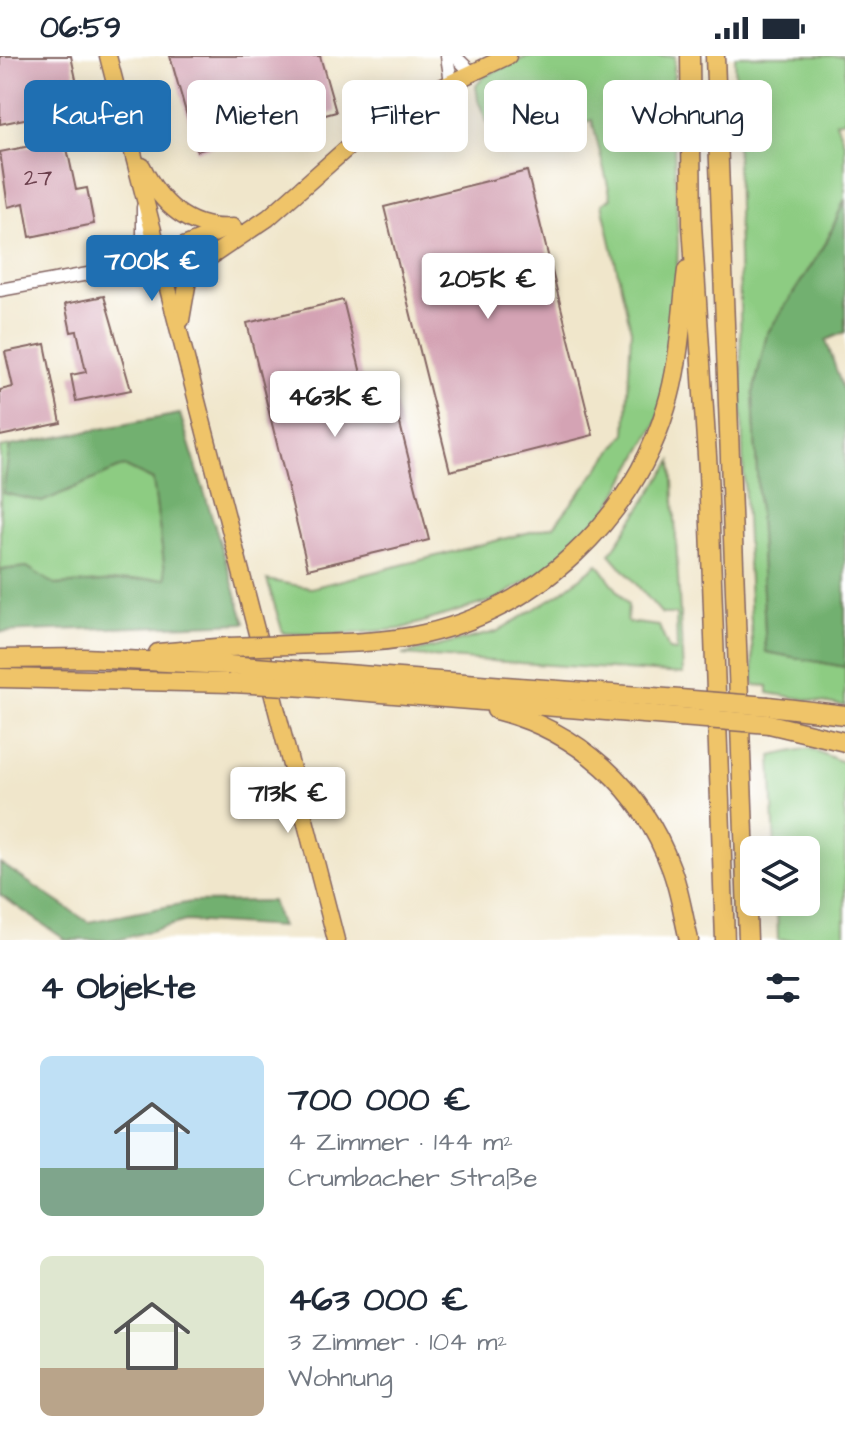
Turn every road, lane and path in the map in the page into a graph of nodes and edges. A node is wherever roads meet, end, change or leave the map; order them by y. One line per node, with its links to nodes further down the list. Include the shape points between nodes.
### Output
1 (447, 56): 8 (street)
2 (455, 56): 7 (street)
3 (508, 56): 7 (main road)
4 (690, 56): 17 (highway)
5 (715, 56): 10 (highway)
6 (723, 56): 10 (highway)
7 (471, 72): 9 (main road)
8 (451, 80)
9 (455, 80)
10 (714, 80)
11 (131, 152): 15 (main road)
12 (135, 152): 18 (main road, via 165,204 197,223)
13 (342, 152): 16 (main road)
14 (717, 152): 37 (highway)
15 (143, 200): 20 (street, via 143,242); 21 (main road)
16 (280, 206): 18 (main road); 19 (main road)
17 (692, 224): 26 (highway, bridge, via 666,408 643,466 587,542 526,591 455,625 394,639 291,645); 36 (highway, via 708,471)
18 (233, 227): 21 (main road)
19 (207, 259): 21 (main road); 24 (main road, via 188,280)
20 (134, 260): 21 (street); 22 (street)
21 (160, 261): 22 (street); 24 (main road)
22 (99, 272): 23 (street)
23 (0, 290)
24 (180, 329): 34 (main road)
25 (0, 659): 26 (highway)
26 (229, 665): 27 (highway); 28 (highway, bridge)
27 (0, 678)
28 (306, 679): 29 (highway); 30 (highway)
29 (455, 699): 30 (highway); 35 (highway, via 548,727 579,746 626,789 645,813 672,870)
30 (680, 708): 31 (highway, bridge)
31 (768, 715): 32 (highway); 33 (highway)
32 (845, 715)
33 (845, 742)
34 (336, 940)
35 (689, 940)
36 (725, 940)
37 (748, 940)

